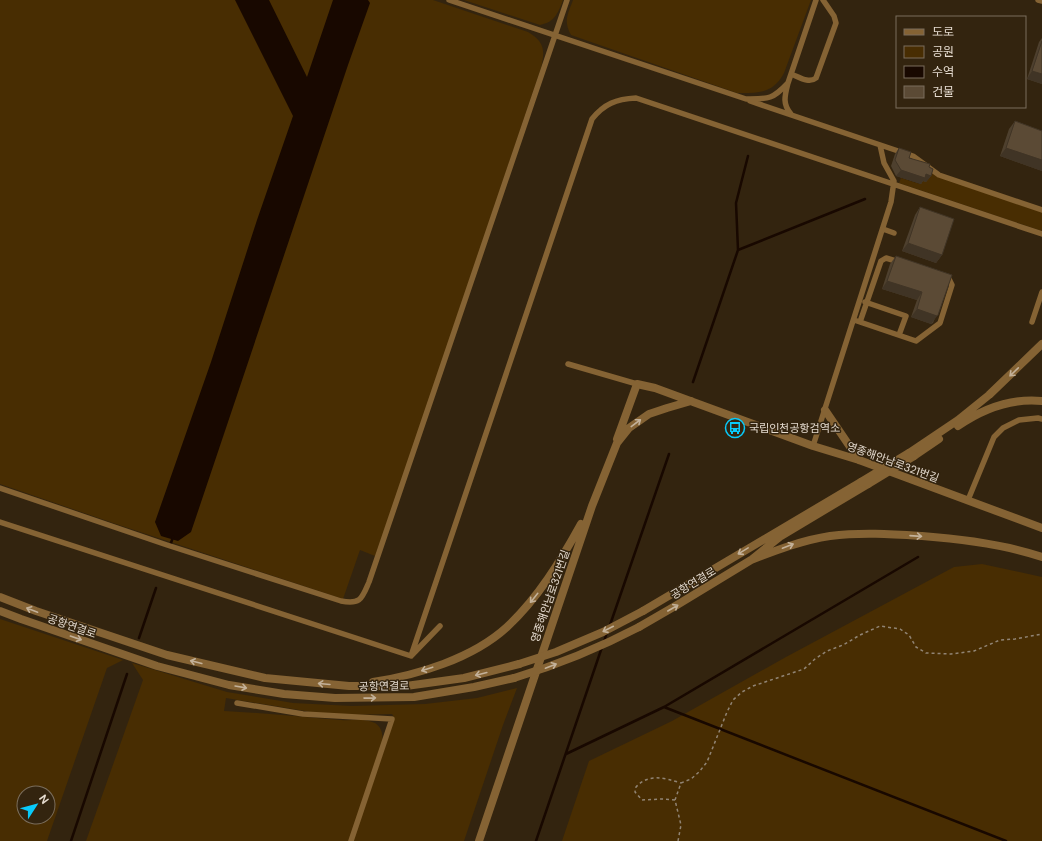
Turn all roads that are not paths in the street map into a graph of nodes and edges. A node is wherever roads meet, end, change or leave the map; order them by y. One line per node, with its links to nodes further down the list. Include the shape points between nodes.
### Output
1 (449, 0): 7 (lane)
2 (567, 0): 7 (lane)
3 (816, 0): 8 (lane)
4 (823, 0): 8 (lane, via 836,23 816,78 808,81)
5 (1038, 0): 6 (lane)
6 (1042, 1)
7 (554, 36): 10 (lane); 39 (lane, via 369,582 363,597 357,602 341,601)
8 (791, 74): 9 (lane)
9 (788, 83): 10 (lane, via 772,97); 11 (lane, via 784,100)
10 (746, 99): 11 (lane)
11 (791, 115): 12 (lane)
12 (880, 146): 13 (lane); 14 (lane, via 913,156 939,175)
13 (893, 184): 15 (lane); 17 (lane); 49 (lane, via 636,98 624,99 600,109 592,119)
14 (1042, 210)
15 (883, 229): 16 (lane); 21 (lane)
16 (894, 233)
17 (1042, 234)
18 (907, 265): 22 (lane, via 886,258 881,261)
19 (942, 277): 26 (lane, via 949,279 952,285 940,323 916,341)
20 (1042, 292): 25 (lane)
21 (860, 300): 22 (lane); 23 (lane)
22 (867, 302): 24 (lane); 26 (lane, via 906,316)
23 (854, 320): 24 (lane); 32 (lane)
24 (860, 322): 26 (lane)
25 (1032, 322)
26 (899, 335)
27 (1042, 344): 36 (street, one-way to 36, via 989,395)
28 (568, 364): 29 (lane)
29 (637, 384): 30 (street, 영종해안남로321번길); 35 (street)
30 (691, 401): 34 (street, 영종해안남로321번길); 35 (street, 영종해안남로321번길, one-way to 30, via 622,436 636,422 658,411)
31 (1042, 401): 36 (street, via 1016,401 997,405 968,419)
32 (825, 410): 34 (lane); 37 (street)
33 (1042, 419): 40 (lane, via 1019,420 1003,428 994,437)
34 (813, 446): 37 (street, 영종해안남로321번길)
35 (612, 453): 41 (street, 영종해안남로321번길)
36 (911, 454): 38 (street, bridge)
37 (859, 460): 40 (street, 영종해안남로321번길)
38 (864, 483): 45 (street, via 781,536); 50 (street, 공항연결로, one-way to 50, bridge, via 643,611 556,652 464,678 406,686)
39 (0, 488)
40 (968, 500): 43 (street, 영종해안남로321번길)
41 (592, 506): 50 (street, one-way to 50, via 545,585 506,628 480,646 436,666 404,676); 53 (street, 영종해안남로321번길)
42 (0, 522): 49 (lane)
43 (1042, 528)
44 (1042, 557): 45 (street, one-way to 44, via 798,543 829,536 881,533 958,539)
45 (751, 560): 47 (street, 공항연결로, one-way to 45, bridge, via 157,666 229,685 284,694 335,698 414,697 514,678 583,654 639,627)
46 (0, 597): 50 (street, 공항연결로, one-way to 46, via 265,678 167,655)
47 (0, 611)
48 (440, 626): 49 (lane)
49 (410, 656)
50 (349, 686)
51 (237, 704): 52 (lane, via 303,714 392,719)
52 (351, 841)
53 (479, 841)

